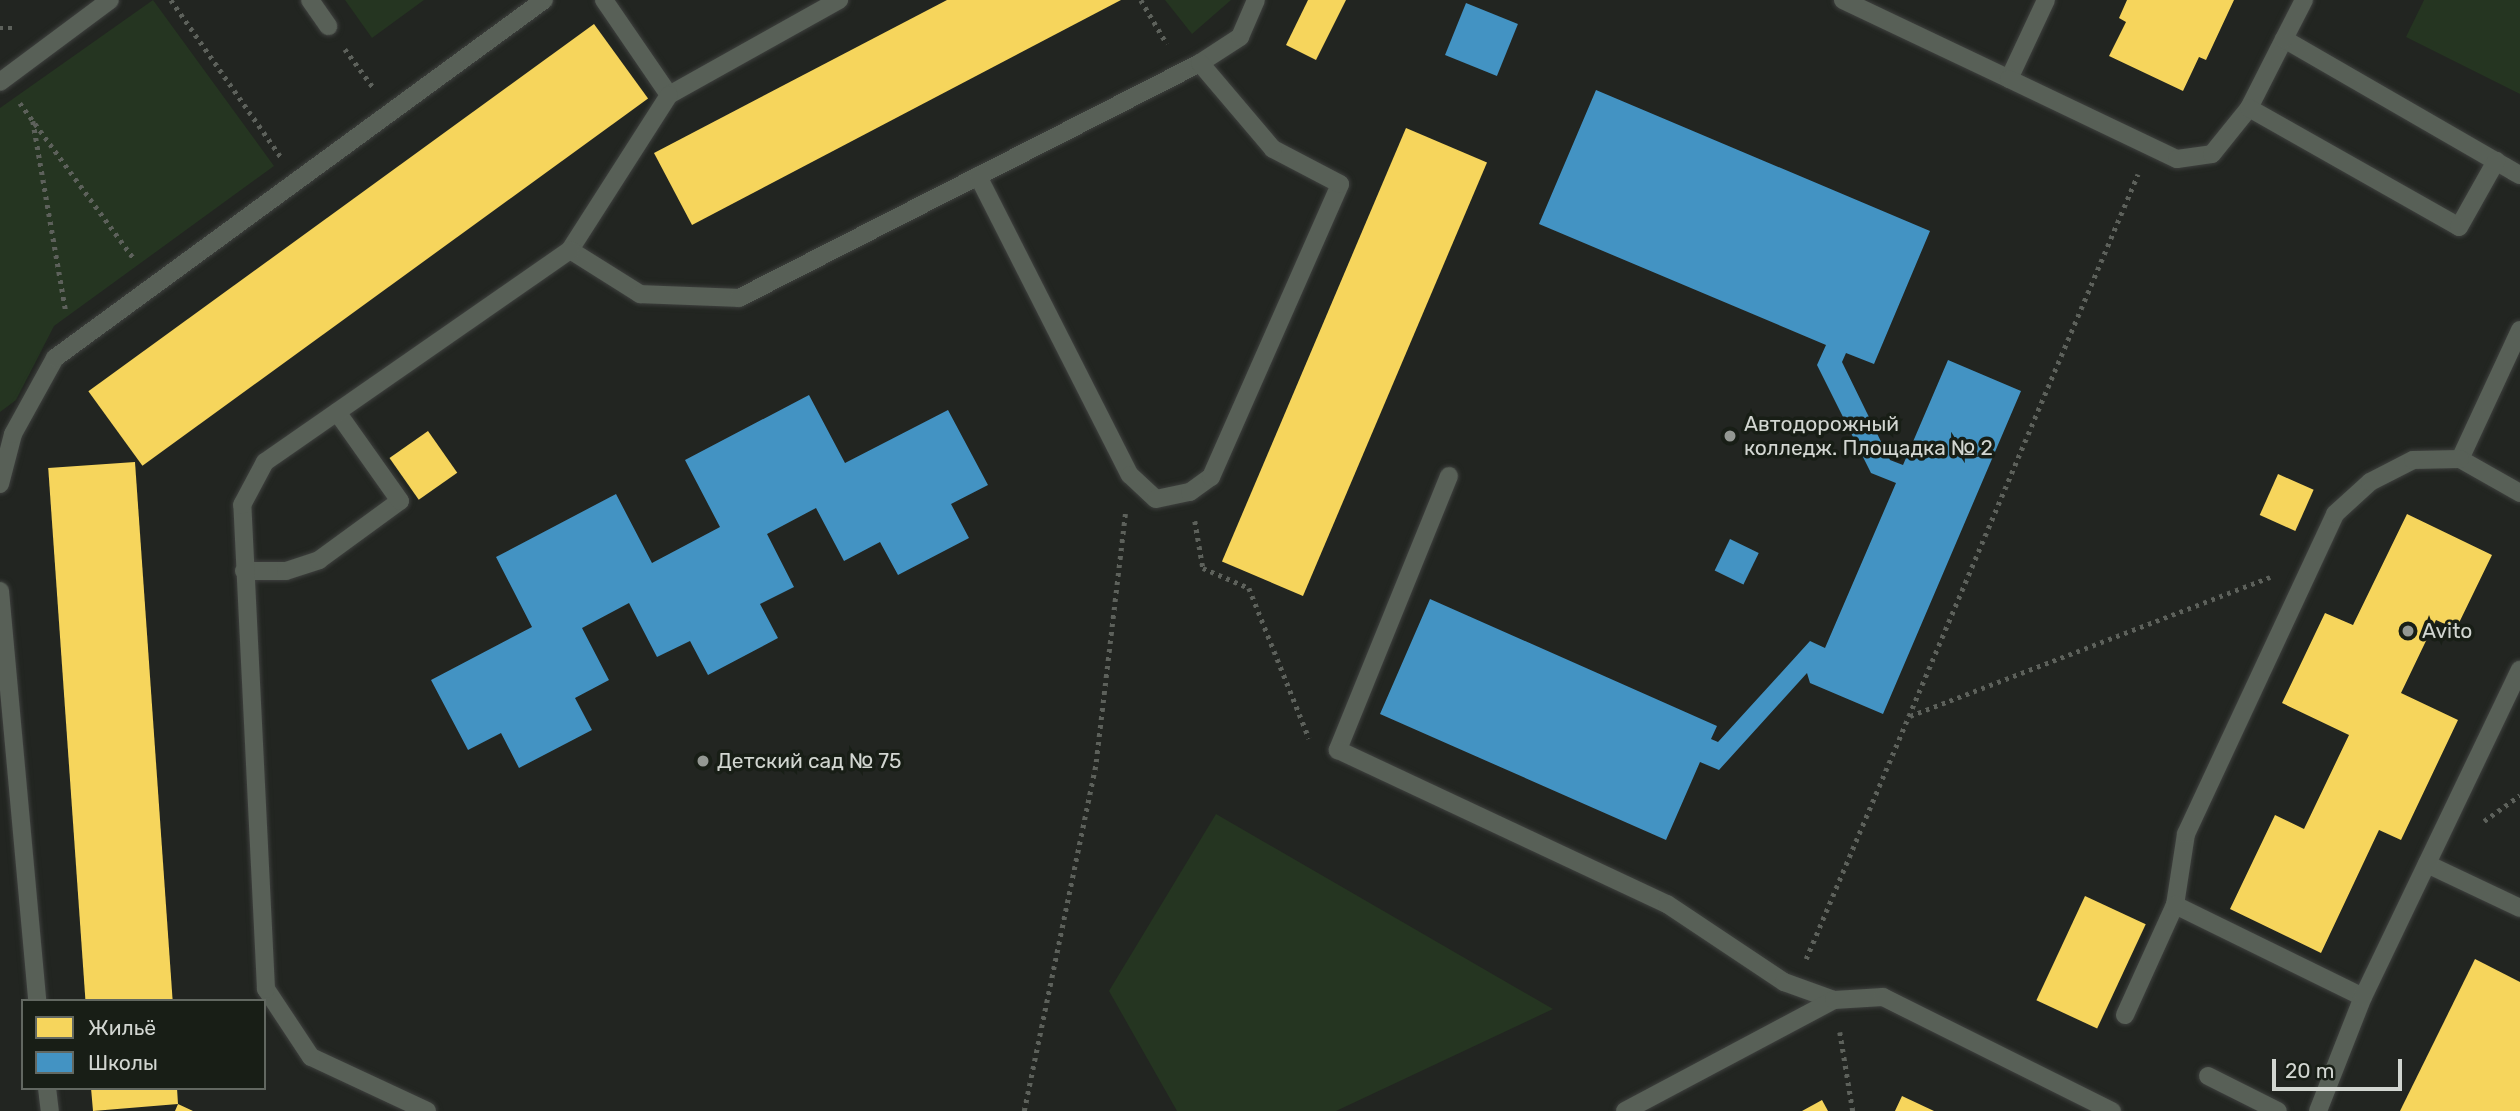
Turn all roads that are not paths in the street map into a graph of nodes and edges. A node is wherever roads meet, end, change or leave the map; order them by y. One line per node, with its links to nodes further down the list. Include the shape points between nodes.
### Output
1 (110, 0): 14 (lane)
2 (310, 0): 10 (lane)
3 (544, 0): 25 (lane, via 55,358 13,434)
4 (604, 0): 15 (lane)
5 (839, 0): 15 (lane)
6 (1256, 0): 12 (lane, via 1240,37)
7 (1843, 0): 13 (lane)
8 (2046, 0): 13 (lane)
9 (2304, 0): 11 (lane)
10 (328, 26)
11 (2284, 39): 16 (lane); 17 (lane)
12 (1191, 67): 19 (lane); 19 (lane, via 1273,149 1340,184 1211,477 1190,492 1156,499 1130,475)
13 (2009, 79): 16 (lane, via 2177,159 2212,154)
14 (2, 81)
15 (669, 95): 20 (lane)
16 (2249, 108): 17 (lane, via 2459,227)
17 (2496, 161): 18 (lane)
18 (2520, 175)
19 (978, 176): 20 (lane, via 739,298 640,294)
20 (570, 250): 22 (lane)
21 (2520, 330): 23 (lane)
22 (337, 412): 27 (lane, via 265,462 242,505); 27 (lane, via 400,501 320,560 286,570)
23 (2460, 459): 26 (lane); 31 (lane, via 2413,460 2370,482 2335,514 2186,834)
24 (1449, 476): 35 (lane, via 1338,750 1667,904 1795,986)
25 (0, 484)
26 (2520, 492)
27 (244, 571): 40 (lane, via 266,989 311,1057)
28 (0, 591): 34 (lane)
29 (2520, 670): 30 (lane)
30 (2427, 864): 32 (lane); 33 (lane)
31 (2175, 905): 33 (lane); 36 (lane)
32 (2520, 908)
33 (2363, 998): 44 (lane)
34 (37, 999)
35 (1834, 1000): 41 (lane); 42 (lane, via 1883,997)
36 (2125, 1015)
37 (2208, 1076): 43 (lane)
38 (47, 1090): 39 (lane)
39 (50, 1111)
40 (427, 1111)
41 (1625, 1111)
42 (2112, 1111)
43 (2278, 1111)
44 (2318, 1111)

